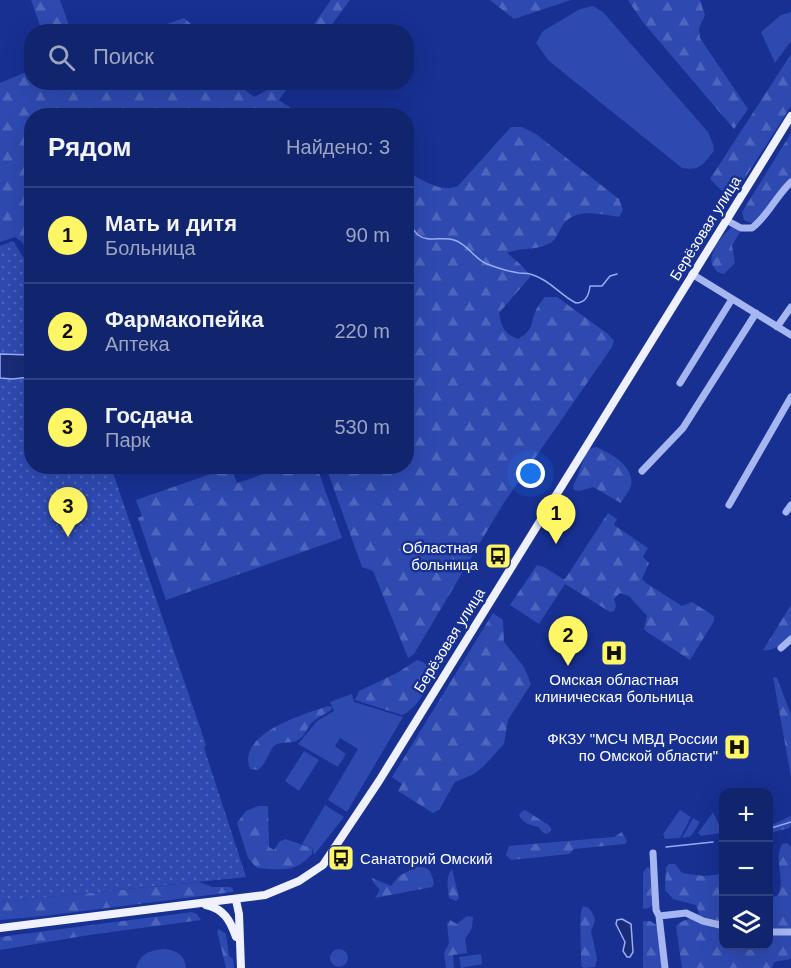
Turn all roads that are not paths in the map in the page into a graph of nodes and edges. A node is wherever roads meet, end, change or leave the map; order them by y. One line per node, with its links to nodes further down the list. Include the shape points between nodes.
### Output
1 (791, 116): 3 (main road, Берёзовая улица)
2 (791, 182): 3 (street, via 752,228 741,228)
3 (726, 220): 4 (main road, Берёзовая улица)
4 (692, 274): 5 (street); 19 (main road, Берёзовая улица, via 326,861 284,889)
5 (732, 299): 7 (street); 10 (street)
6 (791, 307): 8 (street)
7 (756, 313): 8 (street); 12 (street, via 683,428)
8 (777, 327): 9 (street)
9 (791, 335)
10 (680, 383)
11 (791, 397): 13 (street)
12 (642, 471)
13 (729, 505)
14 (791, 505): 15 (street)
15 (786, 512)
16 (791, 639): 17 (street)
17 (781, 648)
18 (653, 853): 21 (street)
19 (236, 900): 20 (main road, Берёзовая улица); 26 (main road); 27 (main road)
20 (202, 904): 23 (main road, Берёзовая улица); 26 (main road, via 222,911)
21 (658, 916): 22 (street, via 686,913); 28 (street)
22 (719, 925)
23 (0, 928)
24 (773, 932): 25 (street)
25 (791, 932)
26 (236, 937): 27 (main road)
27 (240, 968)
28 (665, 968)

